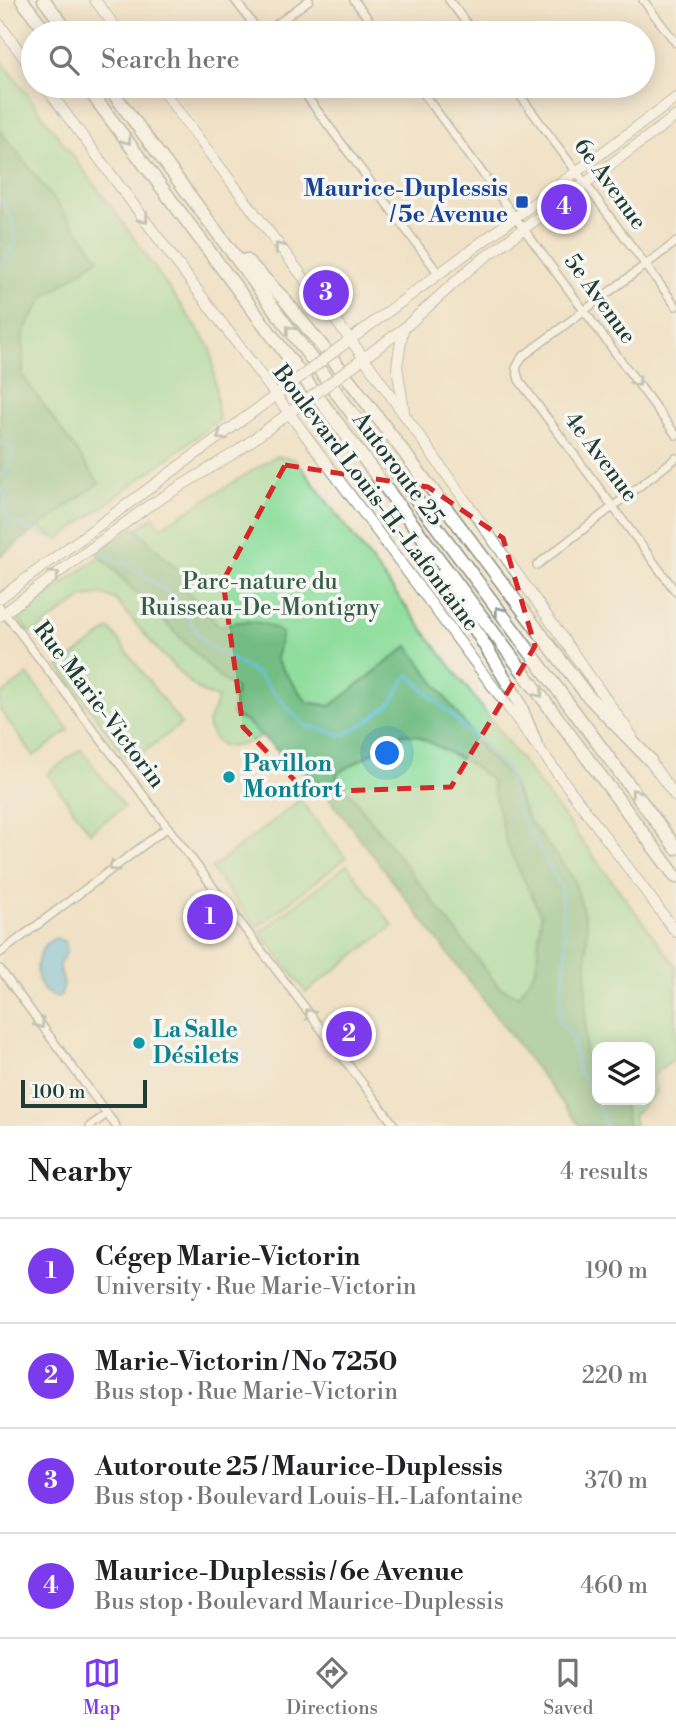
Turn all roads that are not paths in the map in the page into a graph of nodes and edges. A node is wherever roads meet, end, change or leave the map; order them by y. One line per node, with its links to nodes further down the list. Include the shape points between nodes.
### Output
1 (22, 0): 9 (highway)
2 (44, 0): 10 (highway)
3 (95, 0): 11 (main road)
4 (235, 0): 12 (street)
5 (309, 0): 13 (street)
6 (354, 0): 14 (street)
7 (449, 0): 15 (street)
8 (643, 0): 17 (street)
9 (38, 21)
10 (60, 21)
11 (111, 21)
12 (252, 21)
13 (279, 21)
14 (370, 21)
15 (465, 21)
16 (0, 25): 18 (main road)
17 (676, 43)
18 (21, 54)
19 (54, 98): 41 (main road, Boulevard Louis-H.-Lafontaine, one-way to 41)
20 (95, 98): 47 (highway, Autoroute 25, one-way to 47)
21 (117, 98): 31 (highway, Autoroute 25)
22 (168, 98): 39 (main road, one-way to 22)
23 (308, 98): 35 (street)
24 (427, 98): 30 (street, 5e Avenue)
25 (522, 98): 28 (street, 6e Avenue)
26 (676, 98): 28 (main road)
27 (676, 116): 29 (main road)
28 (576, 172): 29 (street, 6e Avenue); 30 (main road)
29 (585, 183): 32 (main road); 34 (street, 6e Avenue)
30 (515, 216): 32 (street, 5e Avenue); 35 (main road)
31 (210, 222): 53 (highway, via 284,299 586,694); 56 (highway, Autoroute 25, one-way to 31)
32 (524, 228): 37 (street, 5e Avenue); 38 (main road, via 471,267)
33 (676, 242): 34 (street)
34 (646, 265): 36 (street, 6e Avenue); 37 (street)
35 (439, 274): 39 (main road)
36 (676, 306)
37 (584, 309): 44 (street, 5e Avenue, one-way to 44); 46 (street, 4e Avenue, via 522,357 516,368 519,380)
38 (403, 329): 40 (main road); 43 (main road, via 397,366)
39 (351, 340): 40 (main road); 41 (main road, bridge)
40 (364, 358): 42 (main road, bridge); 43 (main road)
41 (275, 395): 42 (main road, Boulevard Louis-H.-Lafontaine); 50 (main road, one-way to 50)
42 (289, 413): 51 (main road, one-way to 42); 52 (main road, Boulevard Louis-H.-Lafontaine)
43 (405, 414): 53 (main road)
44 (676, 435)
45 (676, 458): 46 (street)
46 (614, 507): 48 (street); 49 (street, 4e Avenue)
47 (410, 520): 52 (highway, via 518,700); 57 (highway, Autoroute 25, one-way to 57)
48 (537, 565)
49 (676, 592)
50 (0, 598)
51 (1, 612): 55 (street, Rue Marie-Victorin)
52 (535, 742): 58 (main road, Boulevard Louis-H.-Lafontaine)
53 (650, 760): 54 (main road)
54 (676, 797)
55 (168, 827): 59 (street, one-way to 59); 64 (street, Rue Marie-Victorin, one-way to 55)
56 (676, 848)
57 (676, 877)
58 (676, 932)
59 (0, 953)
60 (0, 969): 61 (street, one-way to 61)
61 (107, 1114): 62 (street); 63 (street)
62 (90, 1126)
63 (116, 1126)
64 (395, 1126)

